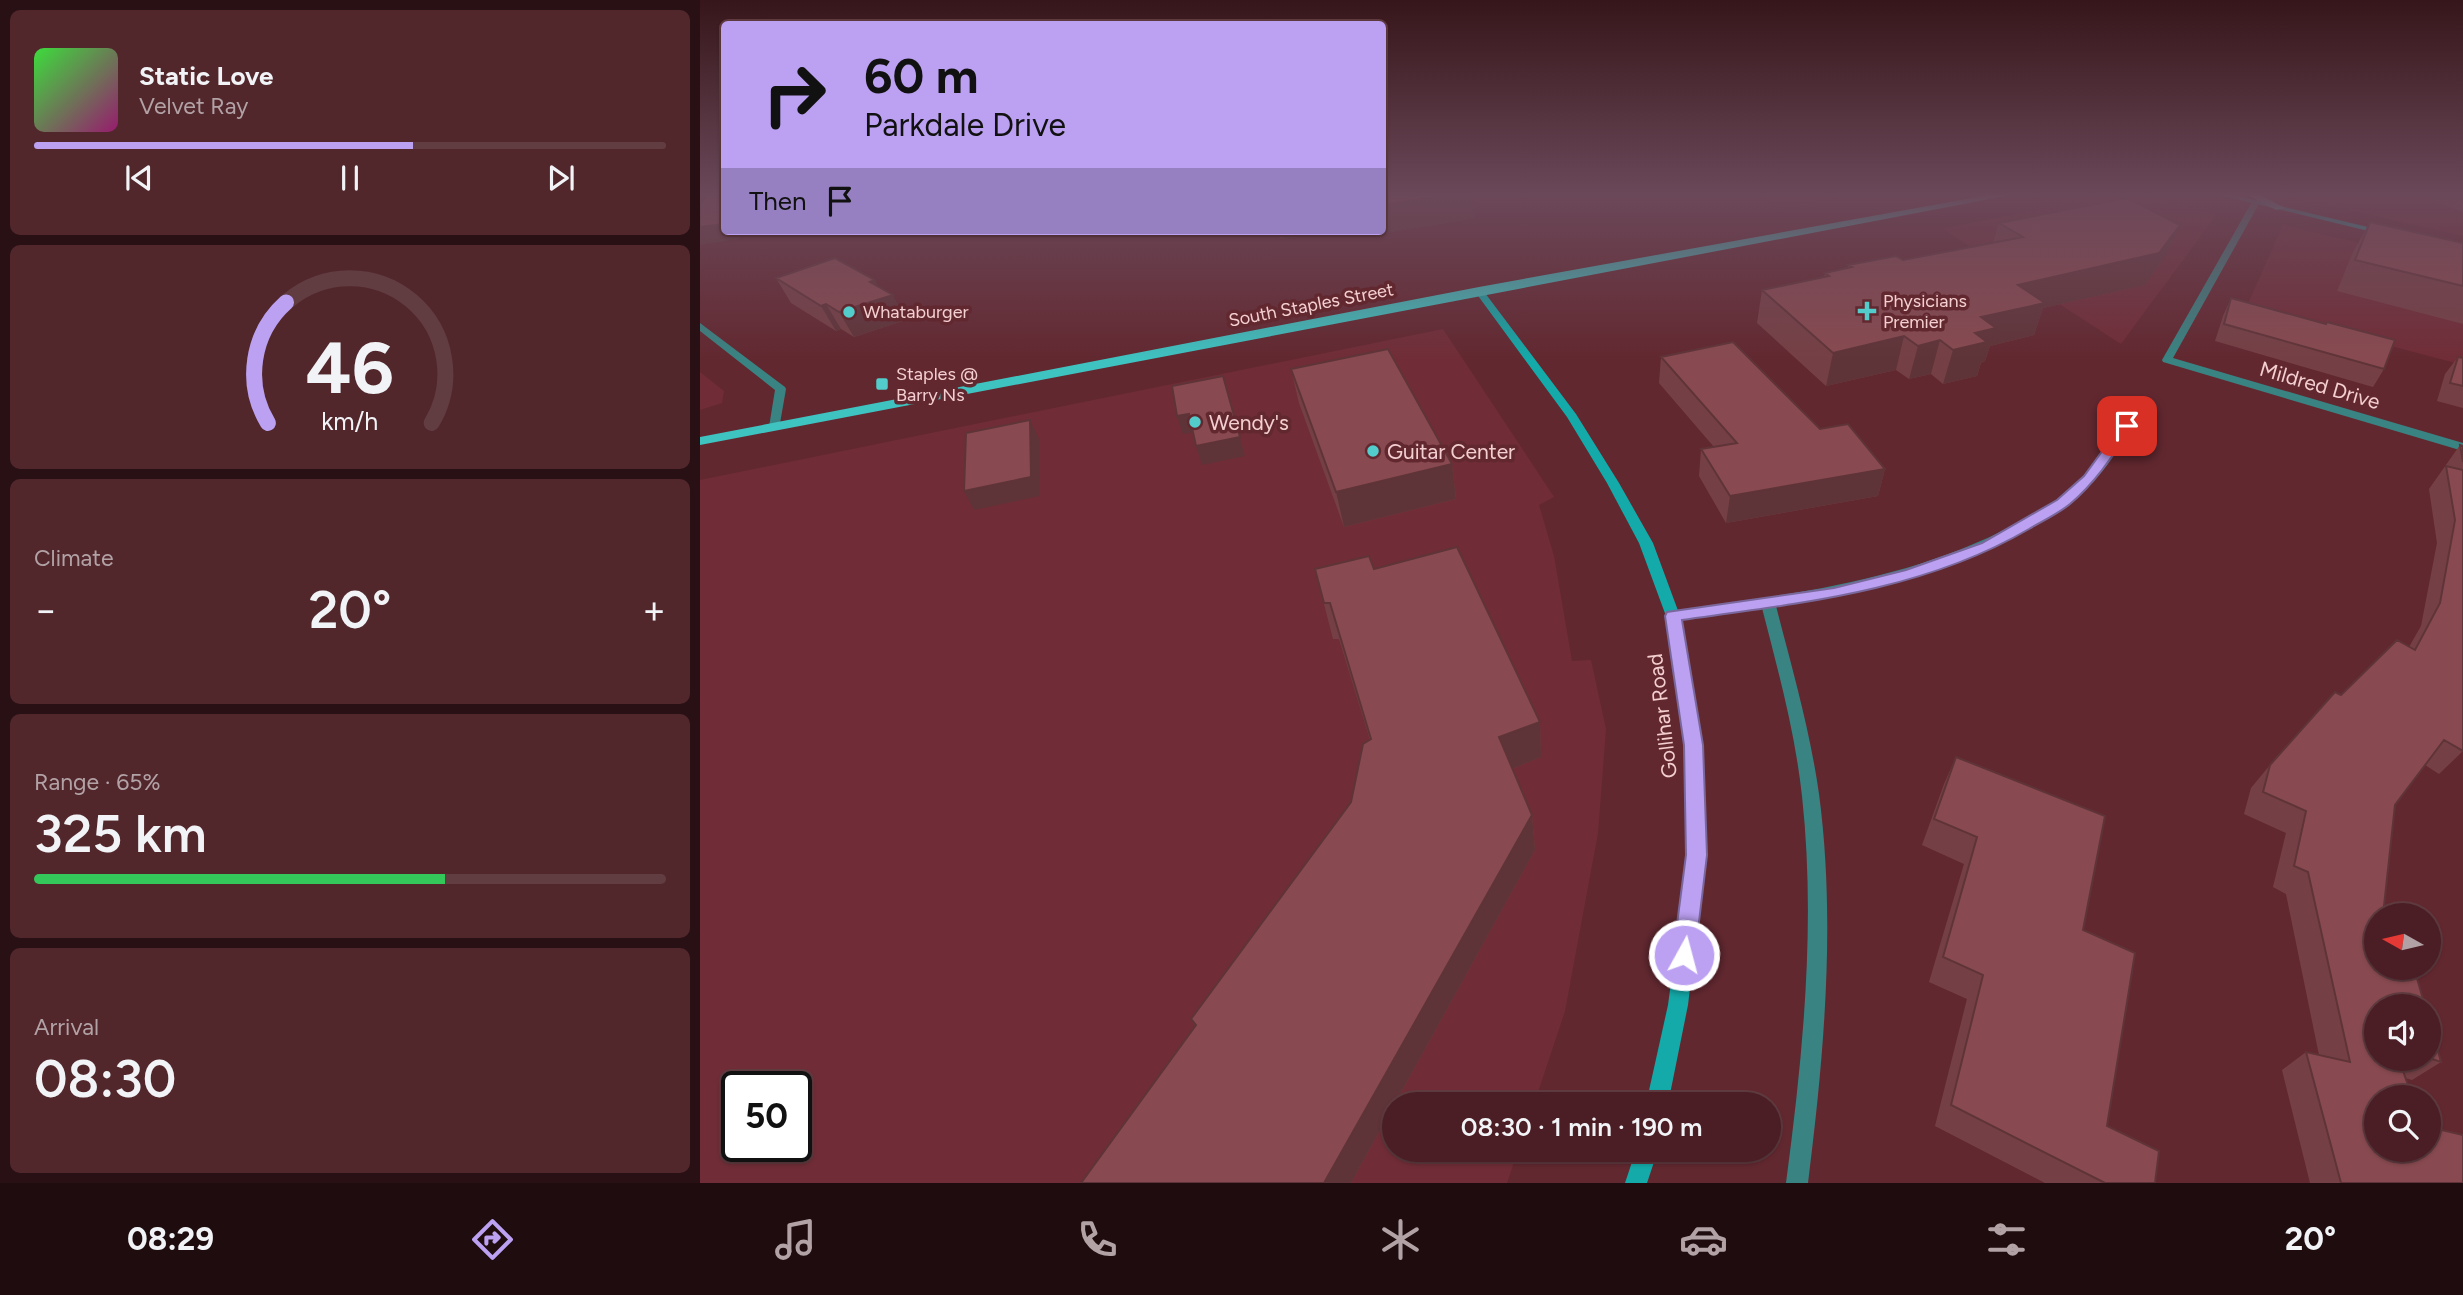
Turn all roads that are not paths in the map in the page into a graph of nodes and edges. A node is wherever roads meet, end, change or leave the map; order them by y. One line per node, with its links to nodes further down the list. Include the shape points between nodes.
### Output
1 (1708, 249): 3 (main road, South Staples Street)
2 (2226, 249): 8 (street, Mildred Drive, via 2167,360)
3 (1479, 291): 6 (main road, South Staples Street); 10 (main road, Gollihar Road, via 1572,416 1613,482 1646,543)
4 (700, 326): 6 (street, via 781,389)
5 (2127, 426): 9 (street, via 2089,479 2062,503 1987,547 1909,575)
6 (775, 427): 7 (main road, South Staples Street)
7 (700, 441)
8 (2463, 447)
9 (1768, 603): 10 (street); 14 (street, via 1800,730 1813,820 1815,994)
10 (1673, 616): 11 (main road, Gollihar Road, via 1694,745 1696,855 1678,1005)
11 (1660, 1092)
12 (1643, 1162): 13 (main road)
13 (1636, 1183)
14 (1797, 1183)

